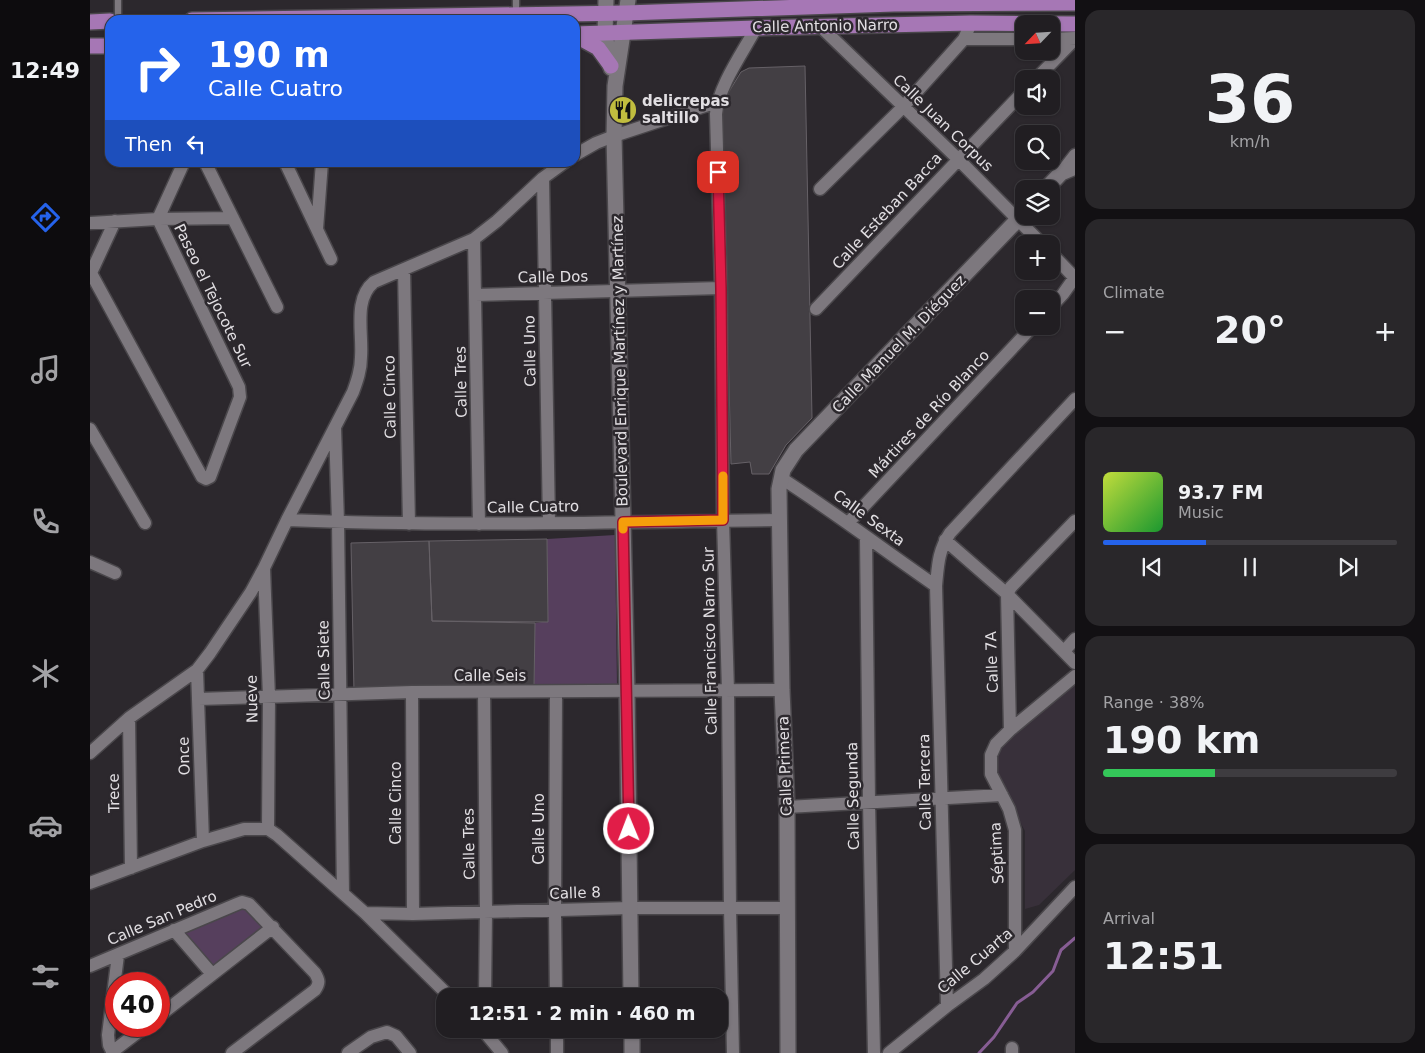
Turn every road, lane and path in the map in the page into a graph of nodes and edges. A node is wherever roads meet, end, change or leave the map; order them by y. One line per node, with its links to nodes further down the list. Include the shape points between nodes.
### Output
1 (118, 0): 6 (lane)
2 (1075, 3): 3 (main road, Calle Antonio Narro)
3 (627, 6): 5 (main road, Calle Antonio Narro); 14 (street, Boulevard Enrique Martínez y Martínez)
4 (516, 7): 5 (main road, Calle Antonio Narro); 7 (main road, Calle Antonio Narro)
5 (605, 7): 15 (street, Boulevard Enrique Martínez y Martínez)
6 (118, 15)
7 (317, 15)
8 (105, 21): 9 (main road)
9 (90, 22)
10 (971, 23): 11 (main road, Calle Antonio Narro); 12 (main road, Calle Antonio Narro); 20 (street)
11 (1075, 24)
12 (821, 27): 13 (main road, Calle Antonio Narro); 29 (street, Calle Juan Corpus)
13 (756, 28): 14 (main road, Calle Antonio Narro); 28 (street, Calle Francisco Narro Sur)
14 (623, 33): 15 (main road, Calle Antonio Narro); 26 (street, Boulevard Enrique Martínez y Martínez)
15 (605, 34): 16 (main road, Calle Antonio Narro); 24 (street, Boulevard Enrique Martínez y Martínez)
16 (580, 35)
17 (580, 37): 24 (main road, via 598,48)
18 (1060, 38): 19 (street)
19 (1075, 38): 25 (street)
20 (964, 39): 21 (street); 29 (street)
21 (1015, 39)
22 (90, 46): 23 (main road)
23 (105, 46)
24 (611, 66): 26 (street, Boulevard Enrique Martínez y Martínez)
25 (1045, 70)
26 (615, 86): 30 (street, Boulevard Enrique Martínez y Martínez)
27 (1015, 101): 33 (street, Calle Esteban Bacca)
28 (717, 102): 30 (street); 56 (street, Calle Francisco Narro Sur)
29 (904, 107): 33 (street, Calle Juan Corpus); 42 (street)
30 (614, 136): 31 (street); 57 (street, Boulevard Enrique Martínez y Martínez)
31 (580, 152)
32 (1075, 155): 39 (street)
33 (958, 159): 43 (street, Calle Juan Corpus); 62 (street, Calle Esteban Bacca)
34 (182, 167): 45 (street)
35 (208, 167): 44 (street)
36 (287, 167): 49 (street)
37 (322, 167): 49 (street)
38 (558, 167): 40 (street)
39 (1068, 170): 41 (street)
40 (543, 178): 50 (street); 58 (street, Calle Uno)
41 (1056, 180)
42 (820, 189)
43 (1015, 211)
44 (233, 218): 45 (street); 61 (street)
45 (158, 219): 46 (street); 54 (street, Paseo el Tejocote Sur, via 240,387 240,396 210,477 202,477)
46 (115, 221): 48 (street); 54 (street)
47 (1015, 222): 67 (street, Calle Manuel M. Diéguez, via 796,450)
48 (90, 223)
49 (317, 229): 51 (street)
50 (474, 239): 53 (street); 59 (street, Calle Tres)
51 (331, 259)
52 (1060, 262): 55 (street)
53 (404, 270): 65 (street, via 374,282 363,293 359,375); 77 (street, Calle Cinco)
54 (90, 274)
55 (1075, 277): 60 (street)
56 (721, 288): 57 (street, Calle Dos); 69 (street, Calle Francisco Narro Sur)
57 (618, 292): 58 (street, Calle Dos); 73 (street, Boulevard Enrique Martínez y Martínez)
58 (546, 293): 59 (street, Calle Dos); 75 (street, Calle Uno)
59 (476, 295): 78 (street, Calle Tres)
60 (1060, 298)
61 (277, 307)
62 (816, 310)
63 (1025, 335): 76 (street, Mártires de Río Blanco)
64 (1075, 399): 80 (street)
65 (335, 427): 68 (street); 72 (street, Calle Siete)
66 (90, 428): 74 (street)
67 (781, 478): 70 (street, Calle Primera); 76 (street, Calle Sexta)
68 (287, 520): 72 (street, Calle Cuatro); 82 (street)
69 (723, 520): 70 (street, Calle Cuatro); 73 (street, Calle Cuatro); 93 (street, Calle Francisco Narro Sur)
70 (780, 520): 91 (street, Calle Primera)
71 (1075, 521): 85 (street)
72 (338, 522): 77 (street, Calle Cuatro); 97 (street, Calle Siete)
73 (623, 522): 75 (street, Calle Cuatro); 92 (street, Boulevard Enrique Martínez y Martínez)
74 (145, 523)
75 (549, 523): 78 (street, Calle Cuatro)
76 (848, 523): 79 (street, Calle Sexta)
77 (408, 524): 78 (street, Calle Cuatro)
78 (479, 524)
79 (866, 538): 84 (street, Calle Sexta); 105 (street, Calle Segunda)
80 (945, 540): 84 (street, Calle Tercera, via 938,558); 85 (street)
81 (90, 562): 83 (street)
82 (264, 568): 89 (street); 98 (street, Nueve)
83 (115, 573)
84 (936, 586): 104 (street, Calle Tercera)
85 (1007, 594): 87 (street); 101 (street, Calle 7A)
86 (1075, 639): 87 (street)
87 (1064, 651): 88 (street)
88 (1075, 663)
89 (197, 670): 99 (street, Once); 100 (street)
90 (1075, 676): 101 (street, Séptima)
91 (782, 690): 93 (street, Calle Seis); 106 (street, Calle Primera)
92 (627, 691): 93 (street, Calle Seis); 96 (street, Calle Seis); 113 (street, Boulevard Enrique Martínez y Martínez)
93 (728, 691): 114 (street, Calle Francisco Narro Sur)
94 (412, 692): 95 (street, Calle Seis); 97 (street, Calle Seis); 119 (street, Calle Cinco)
95 (484, 692): 96 (street, Calle Seis); 117 (street, Calle Tres)
96 (556, 692): 116 (street, Calle Uno)
97 (341, 694): 98 (street, Calle Seis); 112 (street, Calle Siete)
98 (269, 697): 99 (street, Calle Seis); 107 (street, Nueve)
99 (199, 699): 108 (street, Once)
100 (129, 718): 102 (street); 109 (street, Trece)
101 (1010, 730): 103 (street, Séptima, via 996,744 991,755 992,774)
102 (90, 753)
103 (1002, 795): 104 (street); 122 (street, Séptima, via 1015,830)
104 (941, 798): 105 (street); 130 (street, Calle Tercera)
105 (869, 802): 106 (street); 145 (street, Calle Segunda)
106 (787, 807): 115 (street, Calle Primera)
107 (268, 828): 108 (street, via 244,829); 112 (street)
108 (203, 841): 109 (street)
109 (131, 868): 110 (street)
110 (90, 884)
111 (1075, 887): 122 (street, Calle Cuarta)
112 (343, 893): 118 (street)
113 (630, 908): 114 (street, Calle 8); 116 (street, Calle 8); 129 (street, Boulevard Enrique Martínez y Martínez)
114 (730, 908): 115 (street, Calle 8); 143 (street, Calle Francisco Narro Sur)
115 (787, 908): 144 (street, Calle Primera)
116 (555, 910): 117 (street, Calle 8); 128 (street, Calle Uno)
117 (486, 912): 119 (street, Calle 8); 127 (street, Calle Tres)
118 (365, 913): 119 (street, Calle 8); 126 (street)
119 (413, 914)
120 (274, 927): 121 (street, Calle San Pedro, via 246,902); 125 (street); 137 (street, via 315,973 319,985)
121 (174, 930): 123 (street, Calle San Pedro); 125 (street)
122 (1015, 951): 130 (street, Calle Cuarta)
123 (118, 955): 124 (street, Calle San Pedro); 136 (street, via 108,1035)
124 (90, 966)
125 (212, 974): 131 (street)
126 (441, 988)
127 (485, 988)
128 (556, 988)
129 (631, 988)
130 (947, 1006): 146 (street, Calle Cuarta)
131 (170, 1007)
132 (132, 1037): 136 (street)
133 (490, 1038): 140 (street)
134 (557, 1038): 141 (street)
135 (632, 1038): 142 (street)
136 (112, 1053)
137 (232, 1053)
138 (348, 1053): 139 (street, via 387,1032 396,1036)
139 (410, 1053)
140 (502, 1053)
141 (557, 1053)
142 (632, 1053)
143 (734, 1053)
144 (788, 1053)
145 (874, 1053)
146 (889, 1053)

